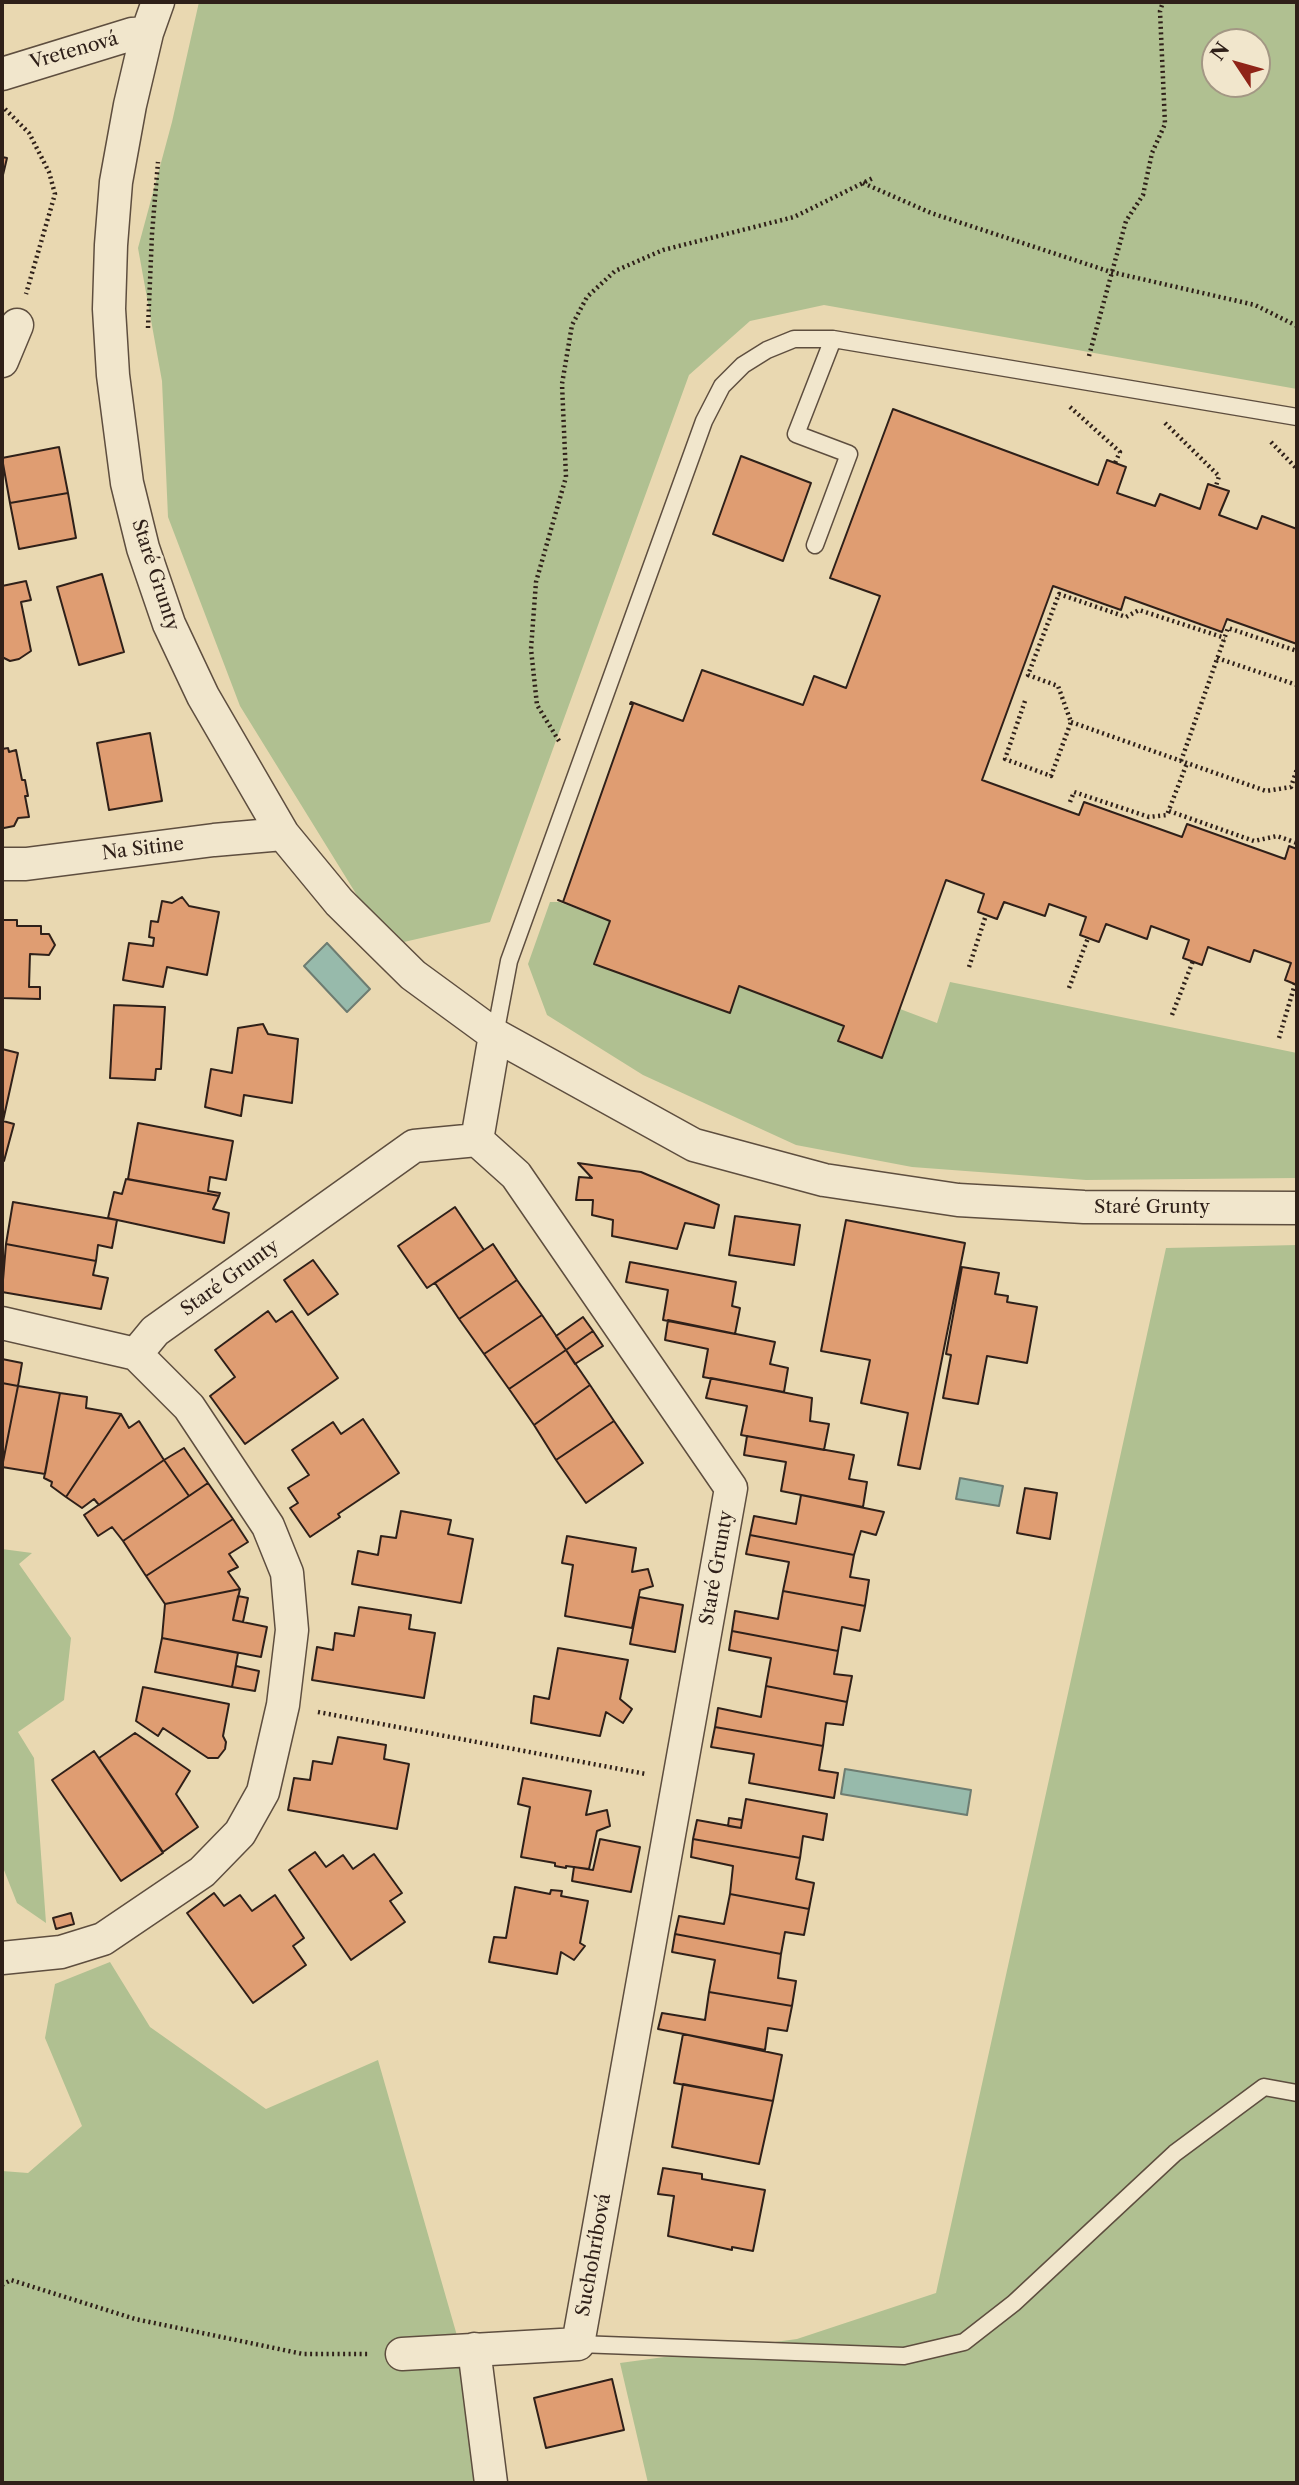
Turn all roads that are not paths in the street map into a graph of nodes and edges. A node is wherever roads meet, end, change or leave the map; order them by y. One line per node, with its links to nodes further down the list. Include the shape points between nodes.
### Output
1 (158, 2): 2 (street, Staré Grunty)
2 (147, 33): 3 (street, Vretenová); 9 (street, Staré Grunty, via 116,181 111,246 113,375 127,483 169,624 203,695)
3 (2, 74)
4 (17, 325): 6 (street)
5 (833, 339): 7 (lane); 8 (lane, via 796,434 849,454); 11 (lane, via 794,339 743,365 722,386 704,421 509,961)
6 (2, 361)
7 (1297, 417)
8 (815, 545)
9 (284, 834): 10 (street, Na Sitine); 11 (street, Staré Grunty, via 340,902 413,975)
10 (2, 864)
11 (495, 1035): 12 (street); 13 (street, Staré Grunty, via 694,1145 824,1180 958,1200 1084,1207)
12 (477, 1140): 15 (street, Staré Grunty, via 414,1146 155,1331); 17 (street, Staré Grunty, via 516,1175 732,1488)
13 (1297, 1208)
14 (2, 1323): 15 (street)
15 (136, 1354): 16 (street, via 189,1407 268,1526 287,1573 292,1630 283,1705 263,1792 240,1832 202,1872 103,1940 61,1952)
16 (2, 1958)
17 (641, 1992): 19 (street, Suchohríbová)
18 (1297, 2093): 19 (lane, via 1264,2087 1175,2153 1014,2303 964,2342 904,2356)
19 (578, 2344): 20 (street, Suchohríbová)
20 (474, 2349): 21 (street, Suchohríbová); 22 (street)
21 (402, 2354)
22 (491, 2483)

